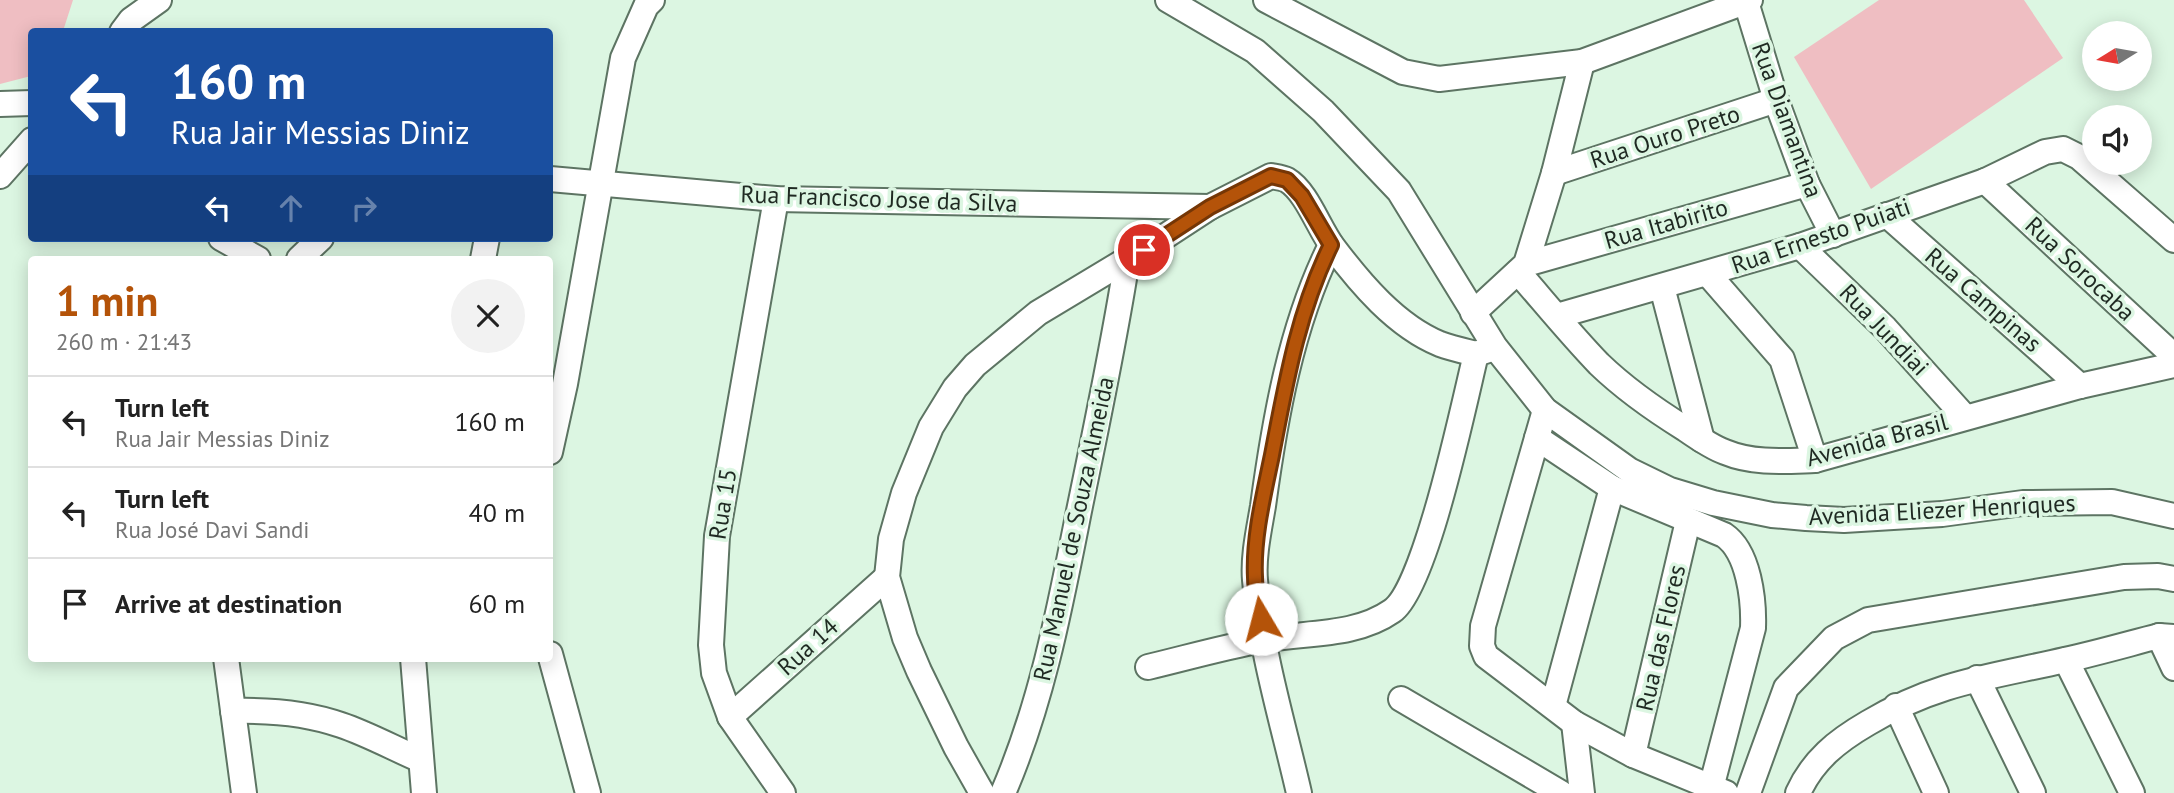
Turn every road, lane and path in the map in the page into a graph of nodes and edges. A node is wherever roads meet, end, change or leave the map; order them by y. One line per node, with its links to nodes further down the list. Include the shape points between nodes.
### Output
1 (159, 0): 6 (street)
2 (652, 0): 16 (street, via 622,58)
3 (1168, 0): 33 (street, Avenida Eliezer Henriques, via 1255,51 1323,111 1399,191)
4 (1266, 0): 7 (street, via 1402,72 1439,79)
5 (1748, 1): 7 (street); 8 (street, Rua Diamantina)
6 (125, 28)
7 (1582, 62): 12 (street)
8 (1776, 100): 12 (street, Rua Ouro Preto); 17 (street, Rua Diamantina)
9 (28, 103): 10 (street)
10 (0, 104)
11 (28, 145): 13 (street)
12 (1554, 173): 30 (street)
13 (0, 176)
14 (553, 179): 16 (street, Rua Francisco Jose da Silva)
15 (1985, 181): 20 (street, Rua Ernesto Puiati); 22 (street, Rua Ernesto Puiati, via 2055,149 2070,151); 36 (street, Rua Sorocaba)
16 (602, 183): 18 (street, Rua Francisco Jose da Silva); 41 (street)
17 (1807, 184): 21 (street, Rua Diamantina); 30 (street, Rua Itabirito)
18 (776, 199): 19 (street, Rua Francisco Jose da Silva); 63 (street, Rua 15, via 717,536 711,645 714,673)
19 (1210, 207): 25 (street, via 1271,176 1287,180); 29 (street)
20 (1887, 215): 21 (street, Rua Ernesto Puiati); 38 (street, Rua Campinas)
21 (1833, 235): 26 (street, Rua Ernesto Puiati)
22 (2174, 240)
23 (229, 242): 27 (street)
24 (317, 242): 28 (street)
25 (1331, 245): 35 (street, via 1376,298 1406,323 1441,344); 51 (street, via 1308,295 1295,342 1266,485 1255,558)
26 (1800, 247): 31 (street, Rua Ernesto Puiati); 40 (street, Rua Jundiai, via 1885,328)
27 (253, 256)
28 (302, 256)
29 (1127, 260): 48 (street, via 1011,333 955,388 931,427 904,493 891,539); 73 (street, Rua Manuel de Souza Almeida, via 1052,645)
30 (1522, 268): 33 (street); 34 (street, Avenida Brasil)
31 (1709, 274): 32 (street, Rua Ernesto Puiati); 44 (street, via 1782,359)
32 (1662, 288): 34 (street, Rua Ernesto Puiati); 43 (street)
33 (1473, 313): 35 (street, Avenida Eliezer Henriques)
34 (1557, 316): 43 (street, Avenida Brasil, via 1600,365)
35 (1486, 351): 39 (street, Avenida Eliezer Henriques); 51 (street, via 1410,590 1394,610 1358,627)
36 (2174, 356)
37 (2174, 365): 38 (street, Avenida Brasil)
38 (2080, 386): 40 (street, Avenida Brasil)
39 (1545, 410): 42 (street); 46 (street, Avenida Eliezer Henriques, via 1629,470 1670,490 1772,515 1844,520 2022,503 2112,502)
40 (1965, 417): 44 (street, Avenida Brasil)
41 (553, 438)
42 (1537, 438): 45 (street); 60 (street, via 1483,626 1482,646 1495,664)
43 (1702, 440): 44 (street, Avenida Brasil, via 1752,460)
44 (1815, 460)
45 (1612, 488): 47 (street); 60 (street)
46 (2174, 516)
47 (1688, 521): 65 (street, Rua das Flores); 67 (street, via 1732,540 1754,604)
48 (887, 577): 63 (street, Rua 14); 72 (street, via 919,671)
49 (2174, 579): 77 (street, via 2123,577 1855,625 1834,638 1786,688)
50 (2166, 637): 52 (street); 57 (street)
51 (1263, 640): 56 (street); 74 (street)
52 (2066, 660): 58 (street); 81 (street)
53 (227, 662): 62 (street)
54 (413, 662): 66 (street)
55 (552, 662): 70 (street)
56 (1148, 667)
57 (2174, 668)
58 (1977, 678): 61 (street); 80 (street)
59 (1401, 699): 75 (street)
60 (1553, 706): 64 (street)
61 (1896, 706): 78 (street, via 1840,739 1818,760); 79 (street)
62 (233, 711): 66 (street, via 266,710 341,725); 68 (street)
63 (730, 717): 71 (street, Rua 15)
64 (1574, 723): 65 (street); 76 (street)
65 (1633, 755): 67 (street)
66 (421, 760): 69 (street)
67 (1718, 790)
68 (244, 793)
69 (424, 793)
70 (588, 793)
71 (783, 793)
72 (982, 793)
73 (1003, 793)
74 (1299, 793)
75 (1562, 793)
76 (1582, 793)
77 (1748, 793)
78 (1798, 793)
79 (1937, 793)
80 (2033, 793)
81 (2132, 793)

